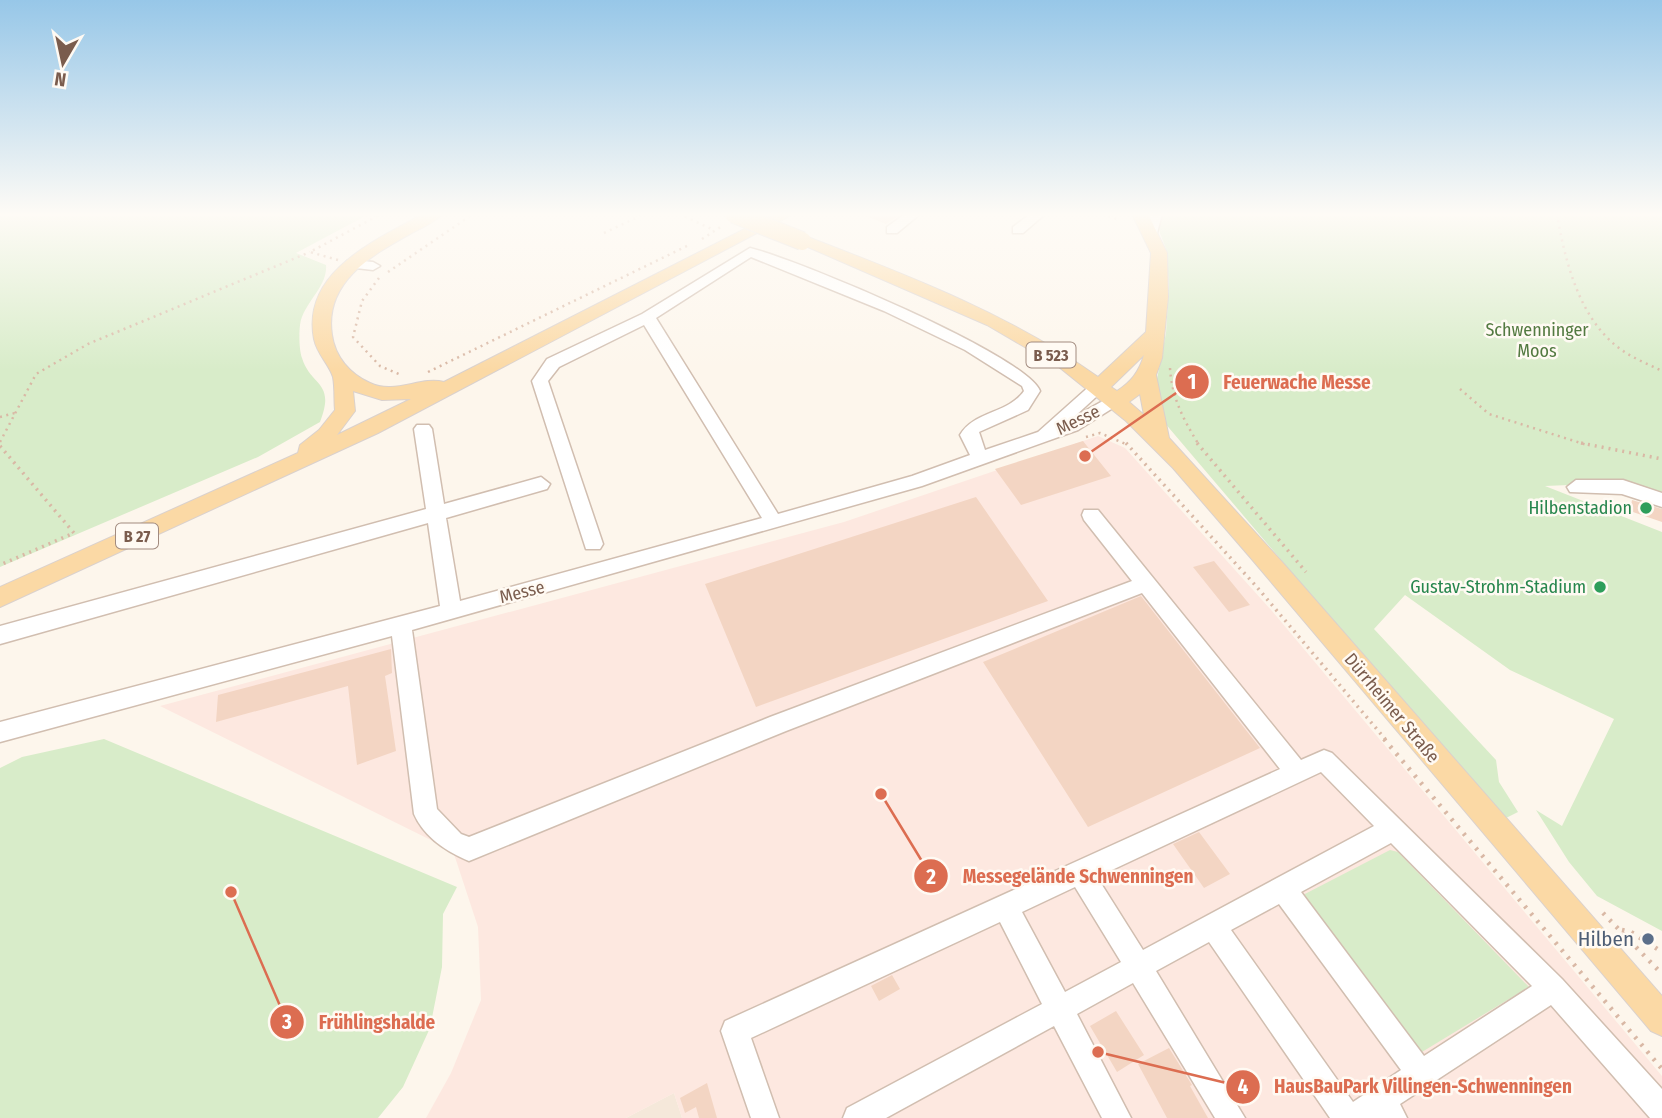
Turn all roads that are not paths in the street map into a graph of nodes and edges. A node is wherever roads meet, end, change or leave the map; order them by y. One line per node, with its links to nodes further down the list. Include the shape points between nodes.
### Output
1 (350, 266): 11 (main road, via 335,281 319,321 327,355)
2 (685, 266): 13 (main road, B 27)
3 (728, 266): 9 (street)
4 (785, 266): 19 (street, via 971,346 1030,383 1032,391 1022,406 973,428 970,435)
5 (865, 266): 14 (main road, B 523, bridge, via 1002,327)
6 (1155, 266): 8 (main road)
7 (1157, 266): 8 (main road)
8 (1157, 270): 10 (main road)
9 (647, 317): 26 (street); 27 (street, via 553,363 540,381)
10 (1155, 334): 12 (main road); 14 (main road)
11 (342, 375): 13 (main road, via 382,393); 20 (main road, via 346,403 340,419)
12 (1146, 375): 15 (main road); 18 (main road)
13 (462, 383): 20 (main road, B 27)
14 (1099, 387): 15 (main road, B 523); 17 (street, Messe)
15 (1116, 401): 17 (street, Messe, via 1072,426); 18 (main road, Dürrheimer Straße)
16 (423, 429): 24 (street)
17 (1040, 437): 19 (street, Messe)
18 (1159, 441): 43 (main road, Dürrheimer Straße)
19 (980, 458): 26 (street, Messe)
20 (274, 474): 29 (main road, B 27)
21 (541, 484): 24 (street)
22 (1576, 487): 23 (street, via 1623,487)
23 (1662, 500)
24 (435, 512): 30 (street); 32 (street)
25 (1091, 516): 28 (street)
26 (773, 521): 30 (street, Messe)
27 (593, 544)
28 (1145, 584): 31 (street, via 778,724 469,849 453,842 426,814); 34 (street)
29 (0, 597)
30 (451, 610): 31 (street, Messe)
31 (401, 624): 33 (street, Messe)
32 (0, 635)
33 (0, 732)
34 (1298, 774): 35 (street, via 1324,760); 36 (street)
35 (1393, 829): 37 (street); 41 (street)
36 (1081, 873): 38 (street); 40 (street)
37 (1283, 888): 39 (street); 44 (street)
38 (1006, 908): 42 (street); 47 (street, via 735,1031)
39 (1213, 926): 40 (street); 46 (street)
40 (1138, 965): 42 (street); 50 (street)
41 (1553, 988): 44 (street); 45 (street)
42 (1060, 1008): 48 (street); 49 (street)
43 (1662, 1020)
44 (1421, 1074): 46 (street)
45 (1662, 1110)
46 (1369, 1114)
47 (765, 1118)
48 (857, 1118)
49 (1117, 1118)
50 (1231, 1118)

